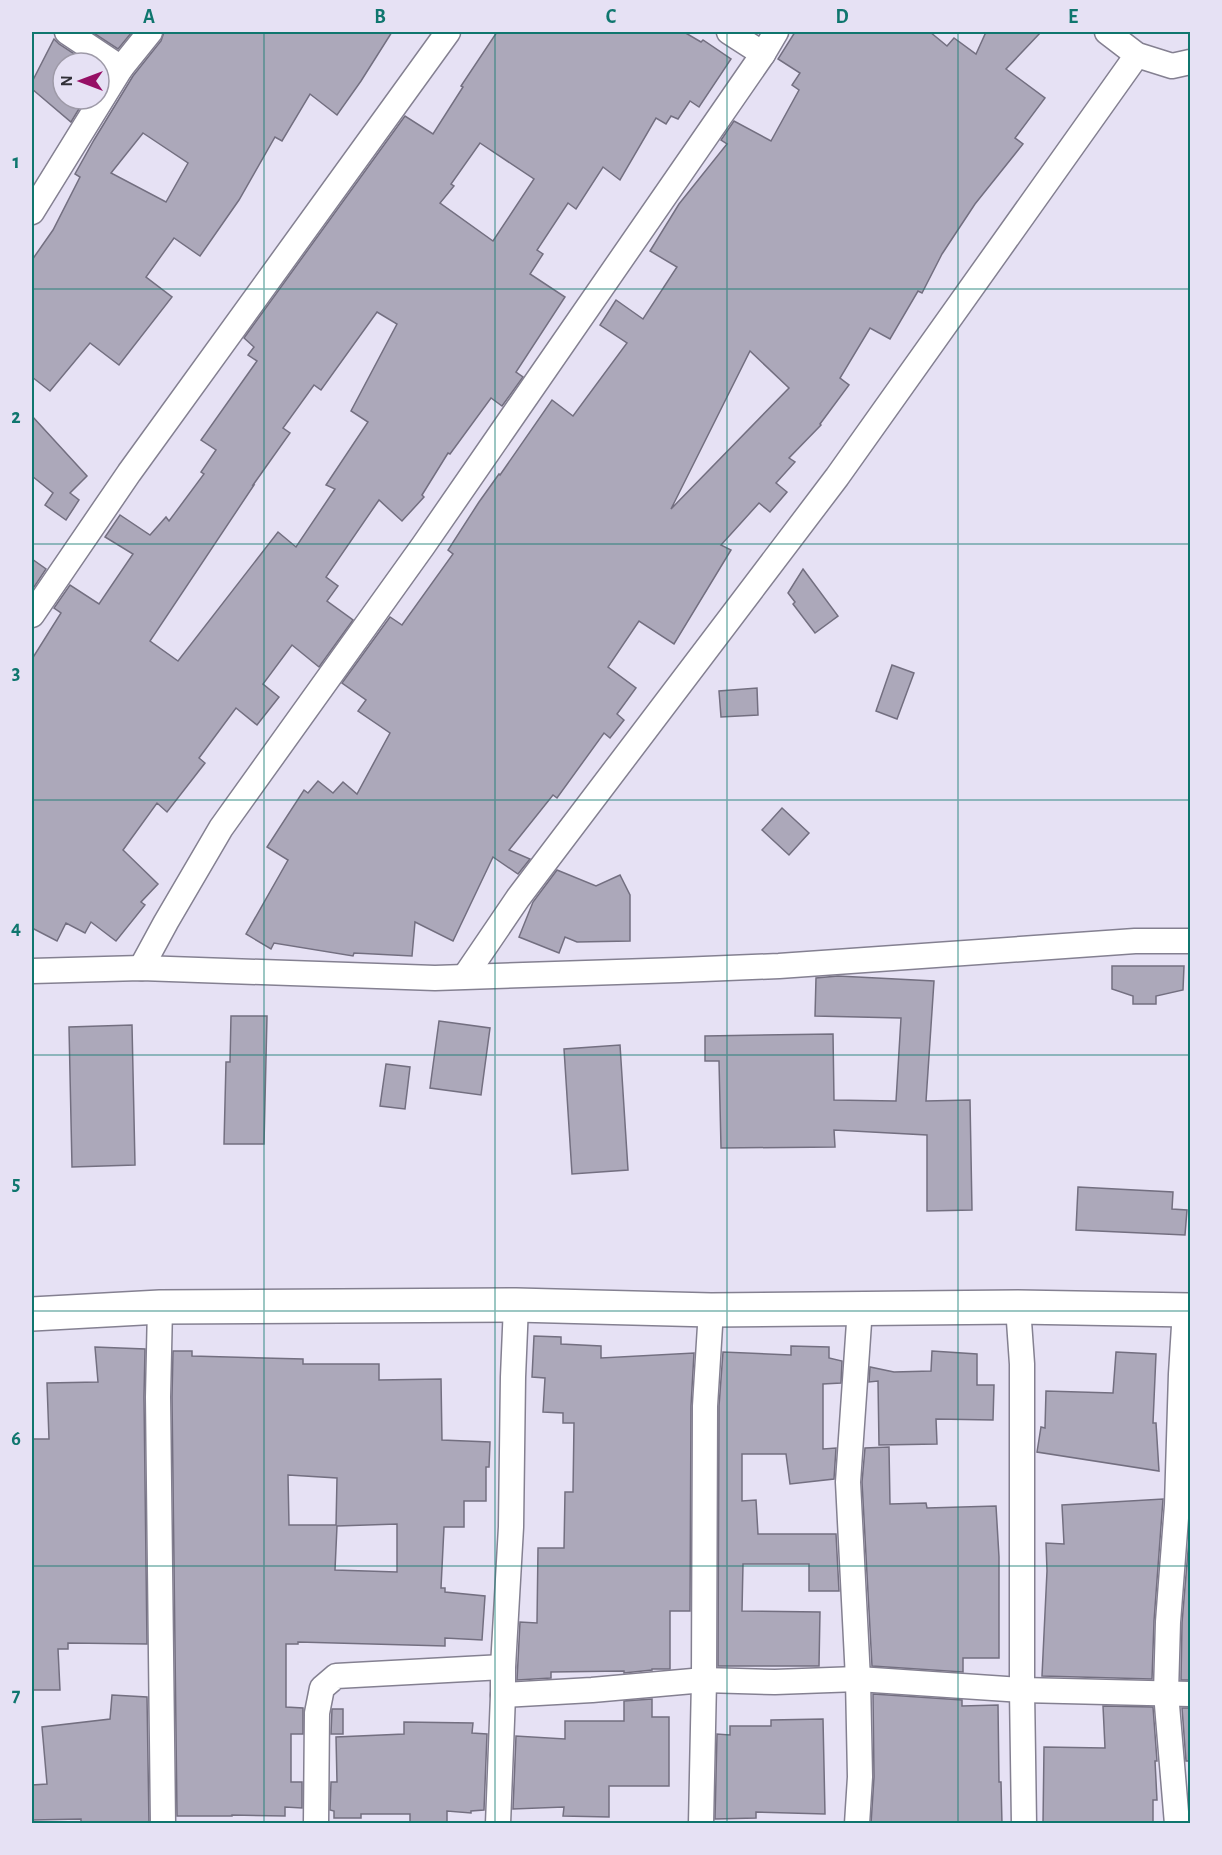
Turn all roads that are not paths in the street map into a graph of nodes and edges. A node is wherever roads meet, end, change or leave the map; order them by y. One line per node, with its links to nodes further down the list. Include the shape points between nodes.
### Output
1 (67, 32): 10 (street)
2 (150, 32): 10 (street)
3 (448, 32): 12 (street, via 129,473)
4 (729, 32): 7 (street)
5 (776, 32): 7 (street)
6 (1107, 32): 8 (street)
7 (763, 54): 14 (street, via 423,546 221,828)
8 (1137, 55): 9 (street, via 1172,66); 16 (street, via 837,477 525,889)
9 (1191, 62)
10 (121, 68): 11 (street)
11 (32, 212)
12 (32, 615)
13 (1191, 941): 16 (street, via 1135,941 779,966)
14 (141, 969): 15 (street); 16 (street)
15 (32, 971)
16 (465, 976)
17 (516, 1305): 18 (street); 21 (street); 24 (street)
18 (160, 1307): 23 (street); 31 (street)
19 (1018, 1307): 20 (street); 22 (street); 27 (street, via 1022,1375)
20 (860, 1308): 21 (street); 25 (street, via 848,1482)
21 (711, 1310): 26 (street, via 705,1406)
22 (1188, 1310): 28 (street, via 1181,1374)
23 (32, 1314)
24 (503, 1667): 29 (street); 32 (street, via 336,1676 322,1688 317,1713)
25 (858, 1679): 26 (street); 27 (street); 35 (street)
26 (704, 1680): 29 (street); 34 (street)
27 (1022, 1690): 28 (street); 36 (street)
28 (1166, 1693): 30 (street); 37 (street)
29 (503, 1695): 33 (street)
30 (1191, 1695)
31 (163, 1824)
32 (316, 1824)
33 (498, 1824)
34 (701, 1824)
35 (857, 1824)
36 (1024, 1824)
37 (1177, 1824)

